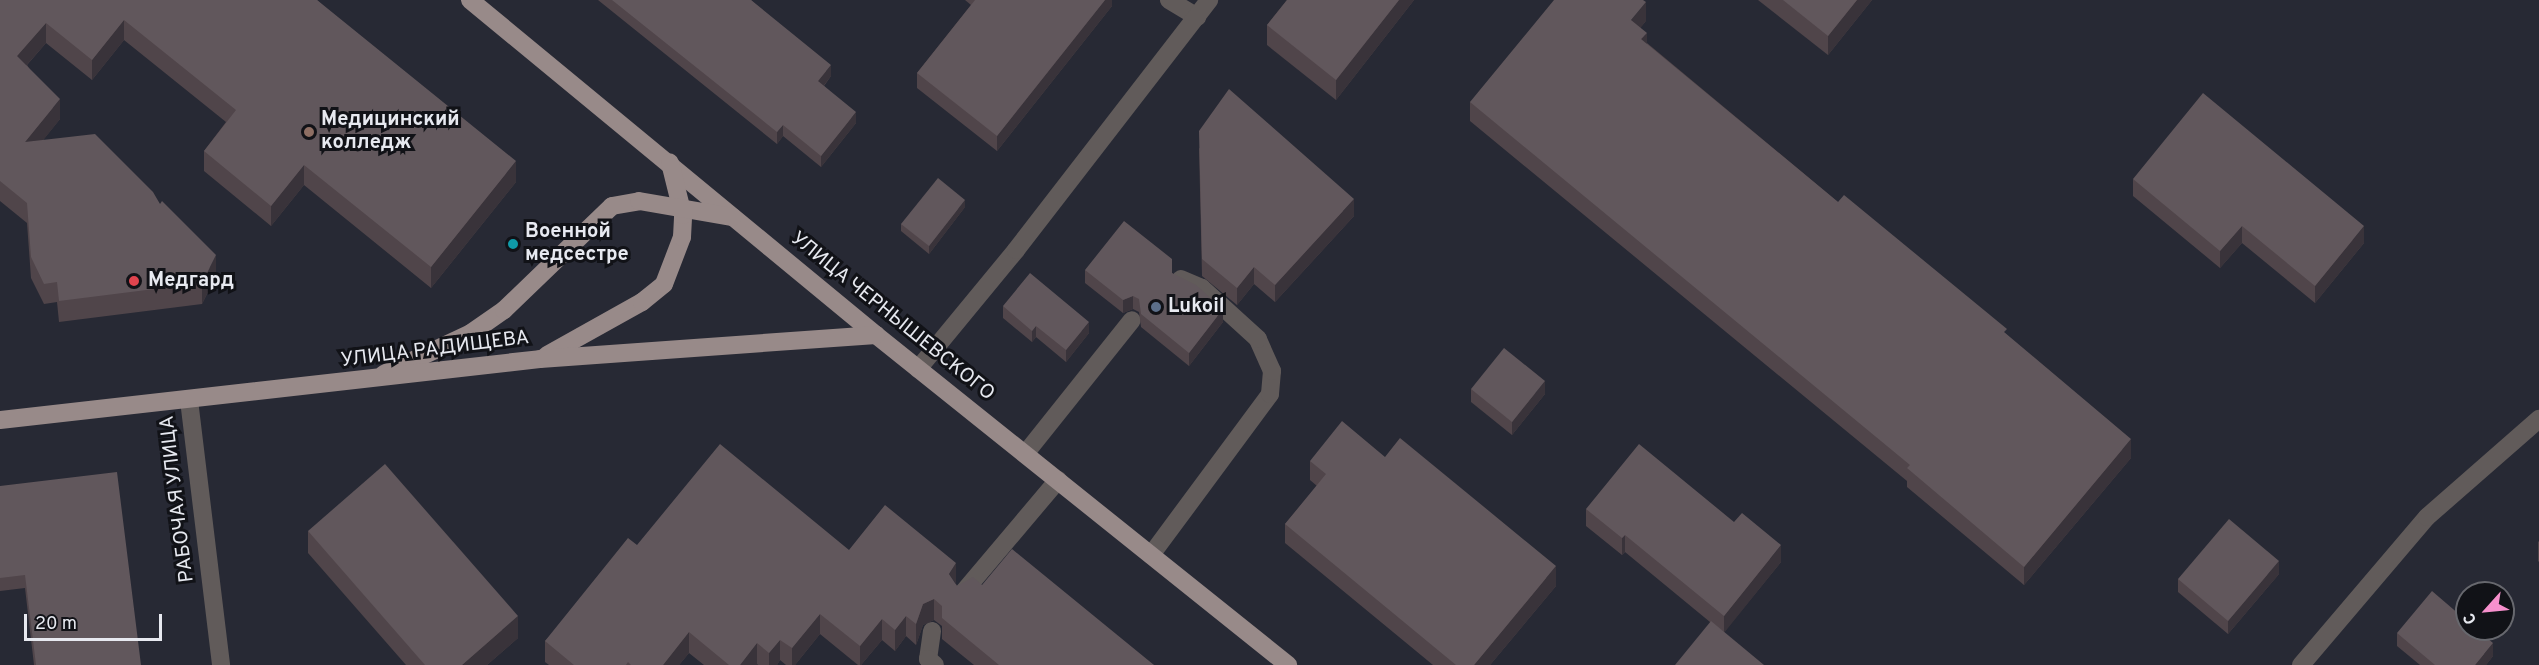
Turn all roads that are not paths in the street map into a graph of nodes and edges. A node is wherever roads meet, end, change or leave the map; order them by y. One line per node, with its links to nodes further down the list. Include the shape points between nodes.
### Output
1 (470, 0): 5 (main road, УЛИЦА ЧЕРНЫШЕВСКОГО)
2 (1169, 0): 4 (street)
3 (1209, 0): 4 (street)
4 (1197, 16): 12 (street)
5 (670, 163): 6 (main road); 7 (main road, УЛИЦА ЧЕРНЫШЕВСКОГО)
6 (681, 208): 7 (main road); 11 (main road, via 682,237 664,284 642,302); 13 (main road, via 639,201 612,206 504,310 471,333)
7 (735, 217): 10 (main road, УЛИЦА ЧЕРНЫШЕВСКОГО)
8 (1181, 279): 19 (street, via 1202,288 1258,339 1272,371 1270,394)
9 (1132, 320): 17 (street)
10 (876, 335): 11 (main road, УЛИЦА РАДИЩЕВА); 12 (main road, УЛИЦА ЧЕРНЫШЕВСКОГО)
11 (540, 359): 13 (main road, УЛИЦА РАДИЩЕВА)
12 (918, 369): 17 (main road, УЛИЦА ЧЕРНЫШЕВСКОГО)
13 (368, 381): 14 (main road, УЛИЦА РАДИЩЕВА)
14 (189, 400): 16 (main road, УЛИЦА РАДИЩЕВА); 23 (street, РАБОЧАЯ УЛИЦА)
15 (2539, 419): 25 (street, via 2427,517)
16 (0, 420)
17 (1025, 454): 18 (main road, УЛИЦА ЧЕРНЫШЕВСКОГО)
18 (1058, 480): 19 (main road, УЛИЦА ЧЕРНЫШЕВСКОГО); 20 (street)
19 (1151, 555): 24 (main road, УЛИЦА ЧЕРНЫШЕВСКОГО)
20 (960, 596)
21 (932, 631): 22 (street)
22 (928, 663)
23 (221, 665)
24 (1288, 665)
25 (2301, 665)

